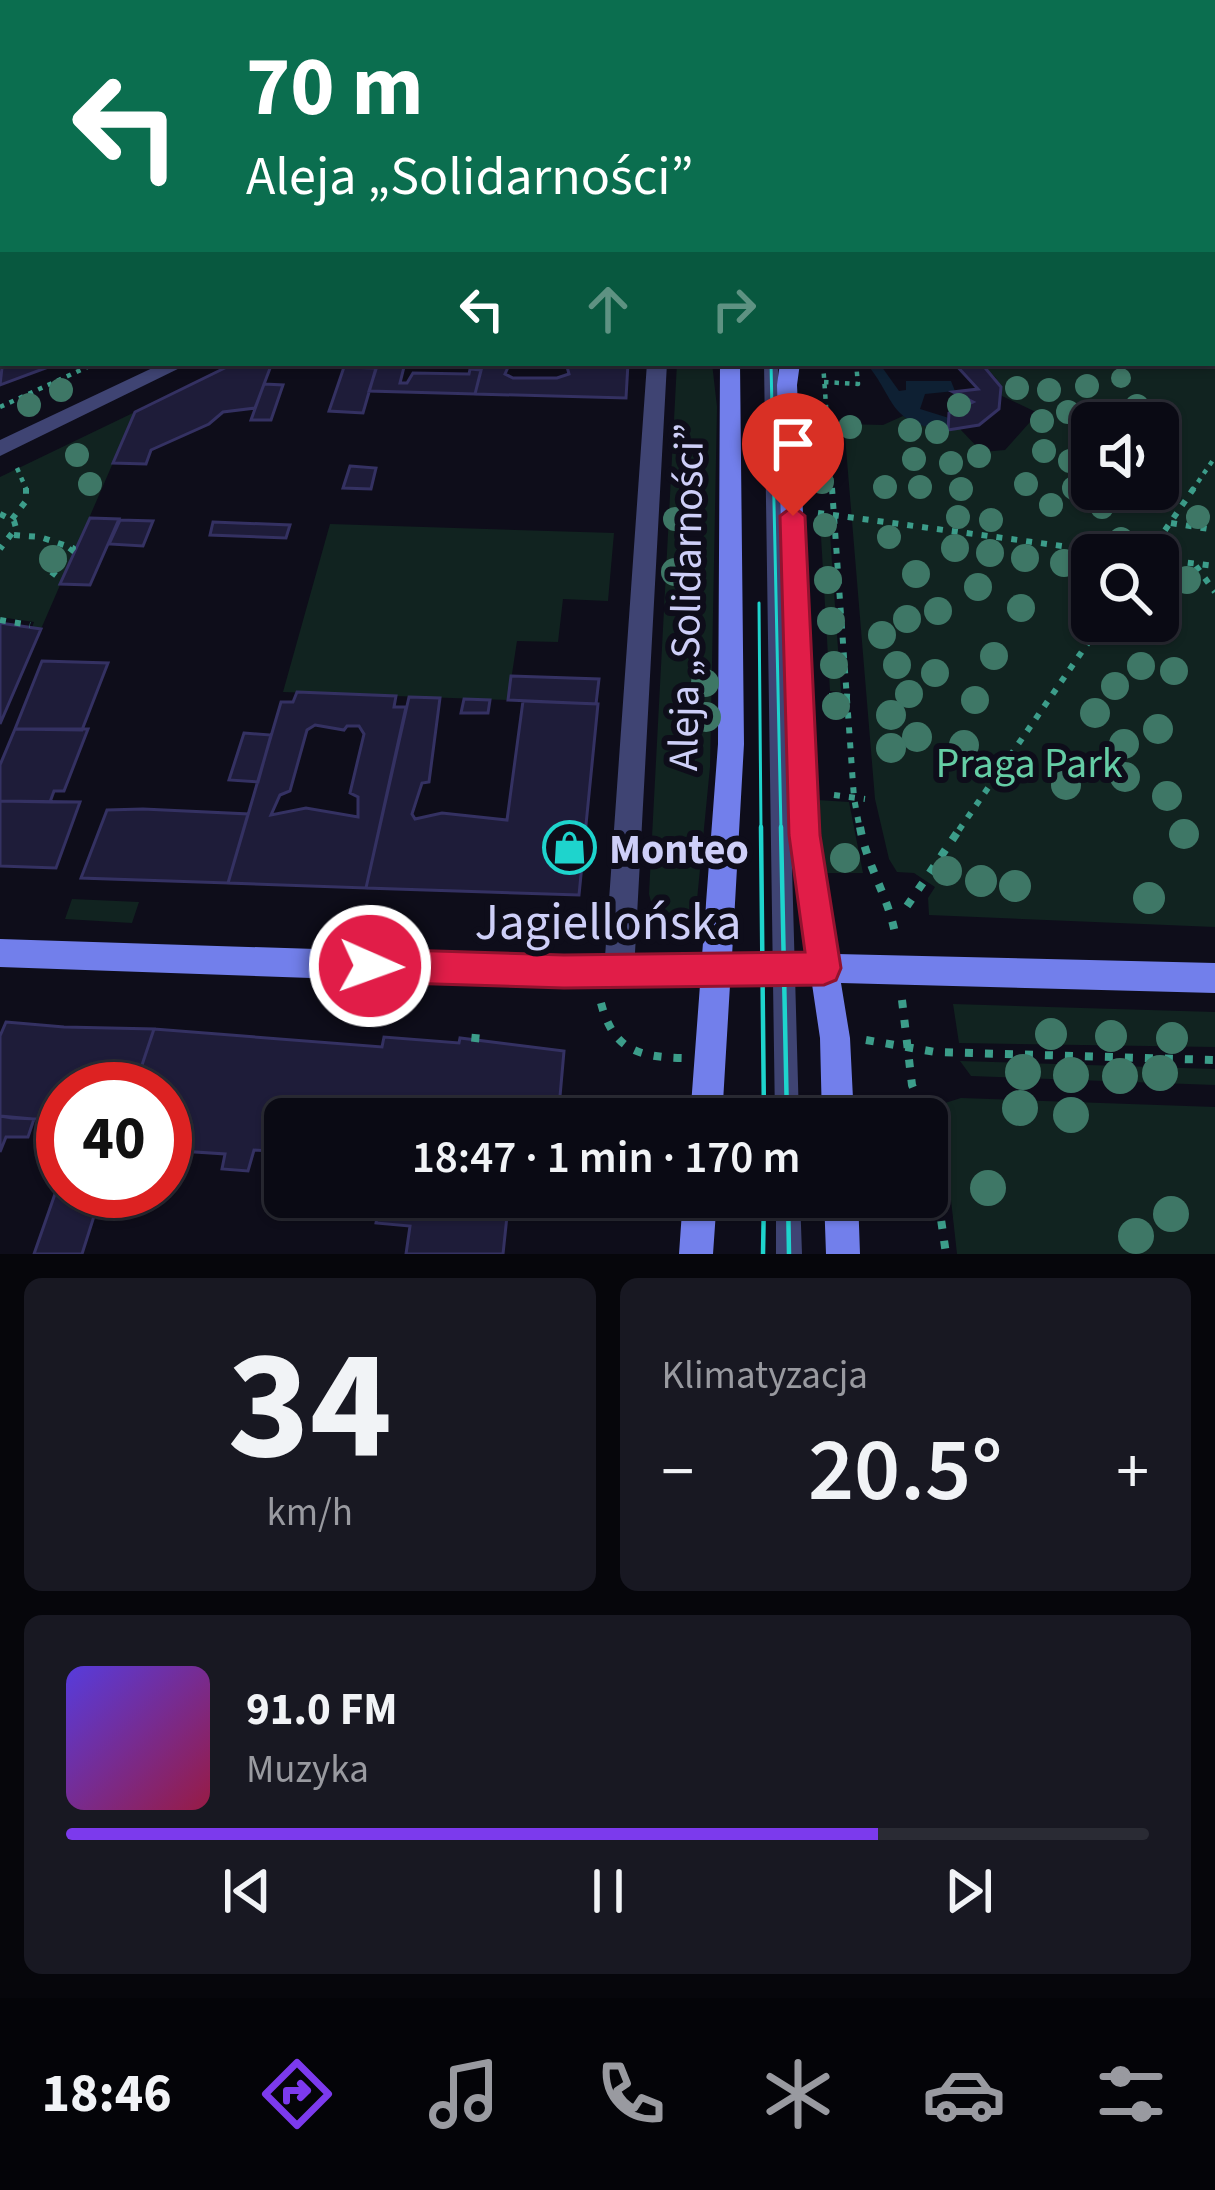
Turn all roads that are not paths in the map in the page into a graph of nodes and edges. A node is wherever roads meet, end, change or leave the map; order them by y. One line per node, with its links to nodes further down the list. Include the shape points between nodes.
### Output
1 (174, 366): 7 (street)
2 (657, 366): 12 (street, Aleja „Solidarności”)
3 (730, 366): 6 (main road, Aleja „Solidarności”)
4 (738, 366): 6 (lane)
5 (783, 369): 9 (main road, via 805,835); 10 (lane)
6 (732, 393): 11 (main road, Aleja „Solidarności”, via 731,743)
7 (7, 457)
8 (0, 953): 12 (main road, Jagiellońska)
9 (824, 968): 10 (main road, Jagiellońska); 13 (main road, Jagiellońska); 16 (main road)
10 (784, 969): 11 (main road, Jagiellońska); 15 (lane)
11 (716, 970): 12 (main road, Jagiellońska); 14 (main road, Aleja „Solidarności”)
12 (619, 971)
13 (1215, 978)
14 (707, 1098)
15 (787, 1098)
16 (837, 1098)
17 (698, 1218): 20 (main road)
18 (788, 1218): 21 (lane)
19 (843, 1218): 22 (main road)
20 (695, 1254)
21 (789, 1254)
22 (844, 1254)

